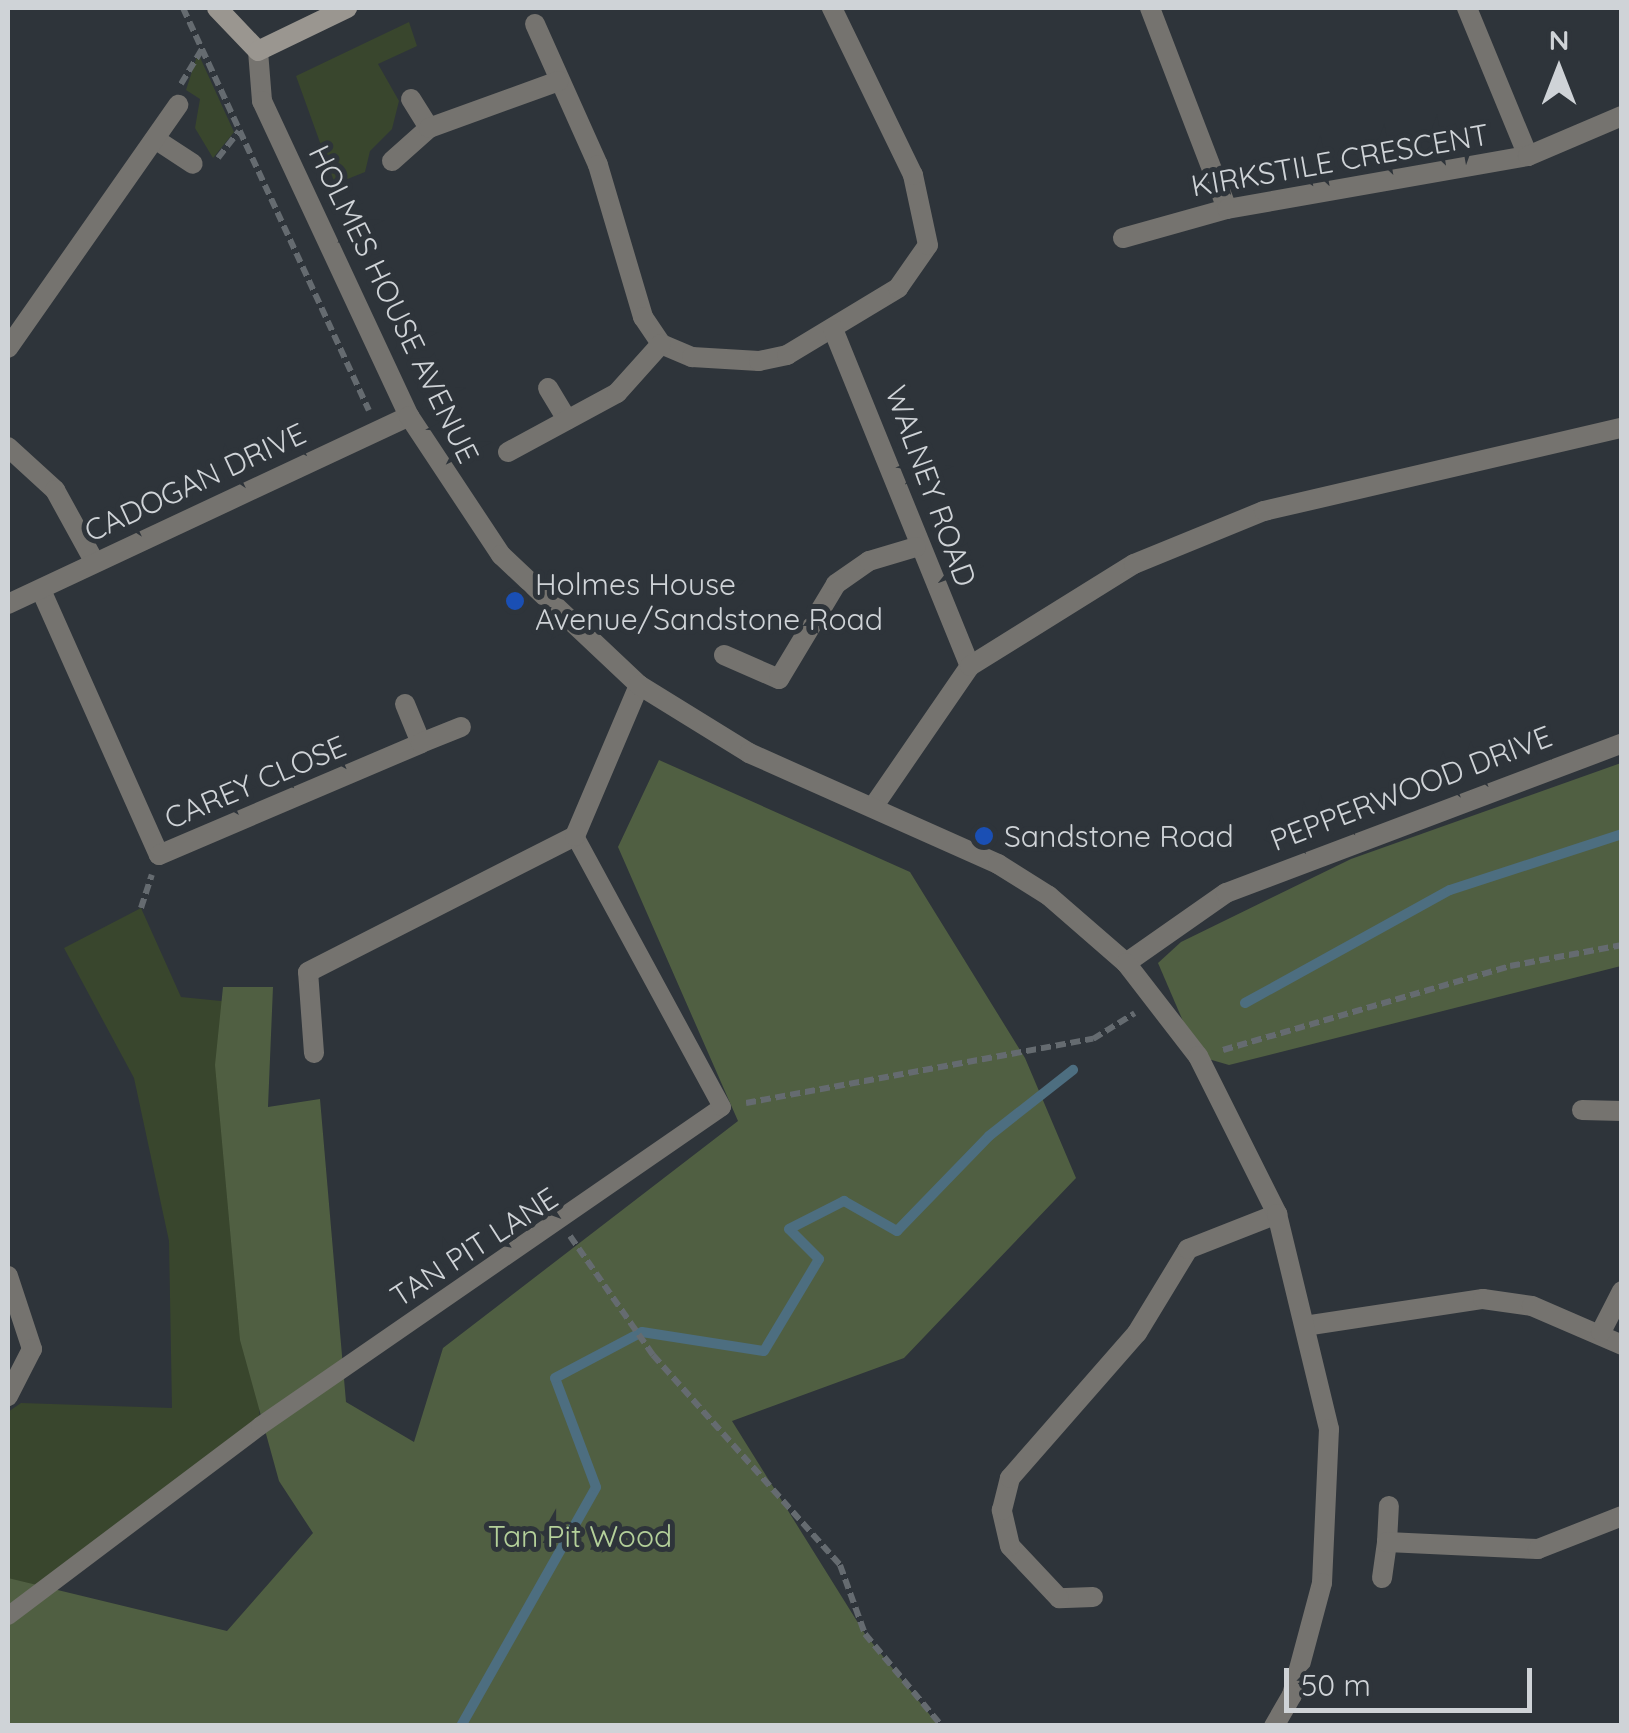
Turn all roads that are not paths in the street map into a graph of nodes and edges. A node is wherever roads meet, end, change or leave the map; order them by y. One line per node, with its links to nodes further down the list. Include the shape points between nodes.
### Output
1 (217, 8): 7 (main road)
2 (346, 8): 7 (main road)
3 (832, 8): 19 (street, via 913,175 928,245 898,288)
4 (1150, 8): 17 (street)
5 (1467, 8): 14 (street)
6 (535, 24): 8 (street)
7 (258, 51): 23 (street, HOLMES HOUSE AVENUE, via 262,101)
8 (559, 80): 12 (street); 20 (street, via 610,199 643,317)
9 (411, 99): 12 (street)
10 (178, 105): 13 (street)
11 (1622, 116): 14 (street, KIRKSTILE CRESCENT)
12 (430, 128): 15 (street)
13 (156, 139): 16 (street); 21 (street)
14 (1528, 156): 17 (street, KIRKSTILE CRESCENT)
15 (392, 161)
16 (194, 164)
17 (1228, 209): 18 (street, KIRKSTILE CRESCENT)
18 (1123, 238)
19 (833, 329): 20 (street, via 758,361 692,357); 28 (street, WALNEY ROAD, via 870,403)
20 (661, 344): 24 (street, via 617,393)
21 (8, 348)
22 (548, 388): 24 (street)
23 (410, 416): 29 (street, CADOGAN DRIVE); 34 (street, HOLMES HOUSE AVENUE, via 501,555)
24 (567, 420): 27 (street)
25 (1622, 428): 33 (street, via 1226,522 1086,590)
26 (8, 447): 29 (street, via 55,490)
27 (508, 452)
28 (916, 547): 32 (street, via 868,561 836,584 778,679); 33 (street, WALNEY ROAD)
29 (94, 561): 30 (street, CADOGAN DRIVE)
30 (41, 590): 31 (street, CADOGAN DRIVE); 37 (street, CAREY CLOSE, via 159,855)
31 (8, 604)
32 (724, 655)
33 (970, 666): 39 (street)
34 (639, 685): 39 (street, HOLMES HOUSE AVENUE, via 749,752); 40 (street)
35 (405, 704): 37 (street)
36 (461, 727): 37 (street, CAREY CLOSE)
37 (421, 743)
38 (1622, 743): 41 (street, PEPPERWOOD DRIVE, via 1349,839 1226,893)
39 (873, 807): 41 (street, HOLMES HOUSE AVENUE, via 998,864)
40 (575, 836): 42 (street, via 308,972); 57 (lane, TAN PIT LANE, via 722,1107 562,1224 260,1426)
41 (1126, 963): 45 (street, HOLMES HOUSE AVENUE, via 1198,1056)
42 (314, 1053)
43 (1582, 1110): 44 (street)
44 (1622, 1111)
45 (1277, 1214): 48 (street, HOLMES HOUSE AVENUE); 56 (street, via 1188,1249 1138,1333 1010,1478 1002,1510 1010,1546 1059,1598)
46 (8, 1276): 51 (street, via 32,1349)
47 (1622, 1291): 49 (street)
48 (1310, 1325): 49 (street, via 1483,1299); 58 (street, HOLMES HOUSE AVENUE, via 1331,1506 1313,1630)
49 (1601, 1332): 50 (street)
50 (1622, 1345)
51 (8, 1396)
52 (1389, 1506): 54 (street)
53 (1622, 1516): 54 (street, via 1538,1549)
54 (1386, 1542): 55 (street)
55 (1382, 1578)
56 (1093, 1597)
57 (8, 1616)
58 (1274, 1726)

